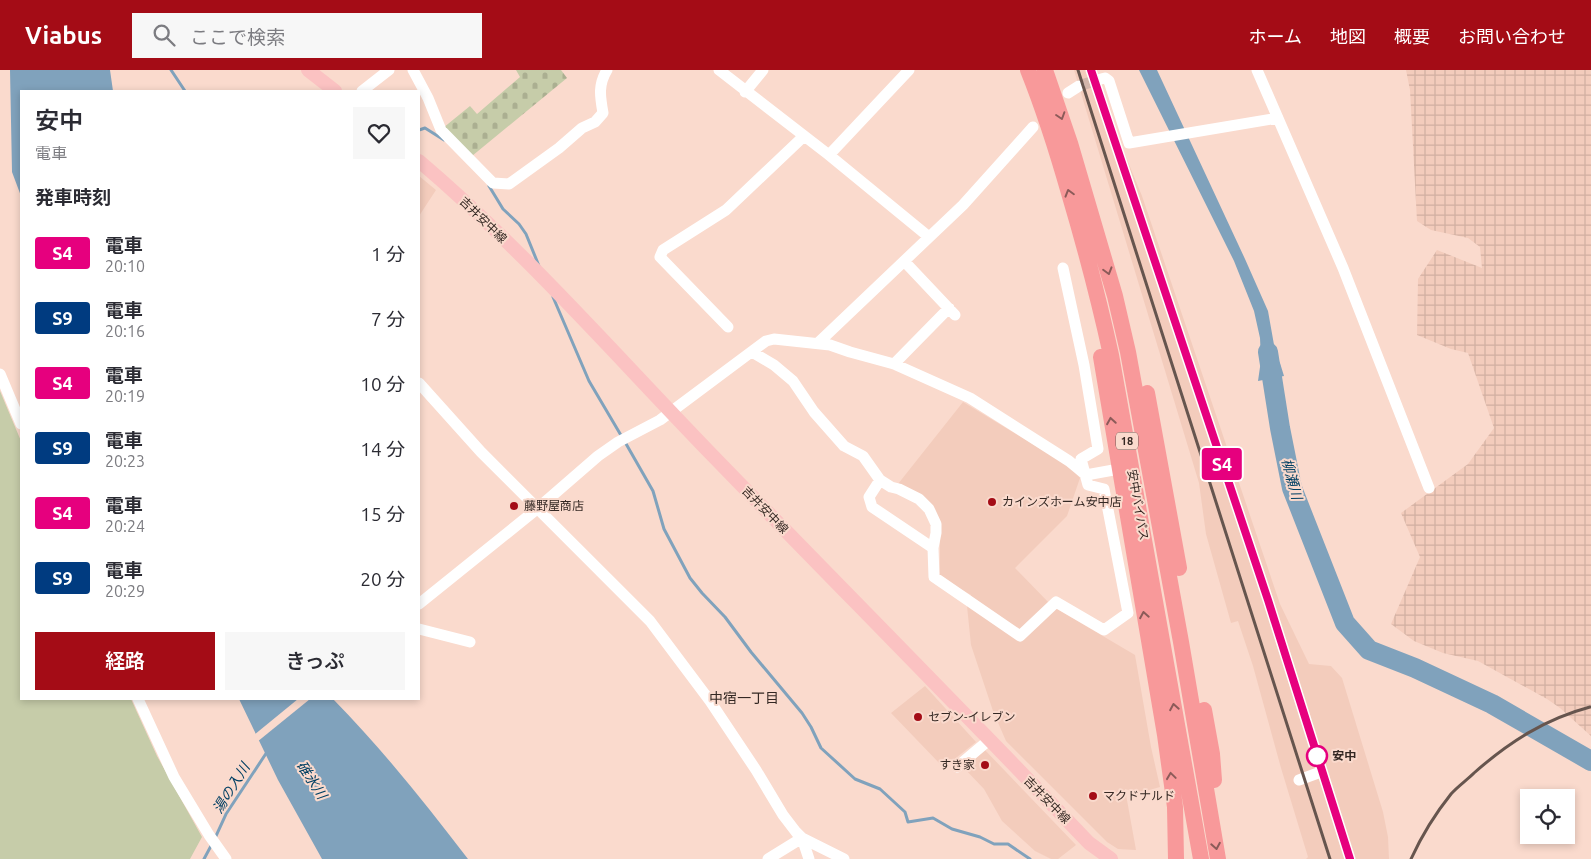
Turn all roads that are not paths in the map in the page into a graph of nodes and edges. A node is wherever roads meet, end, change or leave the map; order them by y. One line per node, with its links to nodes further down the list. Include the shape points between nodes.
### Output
1 (308, 70): 13 (main road)
2 (389, 70): 14 (street)
3 (412, 70): 4 (street, via 428,98 440,130 492,183 509,184 603,113 599,91)
4 (607, 70)
5 (719, 70): 15 (street)
6 (763, 70): 15 (street)
7 (909, 70): 20 (street)
8 (1028, 70): 23 (highway, 安中バイパス / 18, one-way to 8, via 1044,111)
9 (1045, 70): 26 (highway, 安中バイパス / 18, one-way to 26)
10 (1257, 70): 17 (street)
11 (1097, 80): 17 (street, via 1105,78 1109,81 1129,143)
12 (1079, 86): 16 (street)
13 (334, 90)
14 (363, 90)
15 (745, 92): 19 (street)
16 (1068, 93)
17 (1278, 118): 38 (street, via 1343,268)
18 (1033, 127): 22 (street, via 963,205)
19 (804, 136): 20 (street); 27 (street, via 726,210 663,250 660,256)
20 (829, 155): 22 (street)
21 (420, 162): 33 (main road, 吉井安中線, via 497,232)
22 (929, 237): 24 (street)
23 (1083, 240): 35 (highway, one-way to 23); 59 (highway, 安中バイパス / 18, one-way to 23, via 1112,355)
24 (904, 261): 28 (street); 30 (street, via 952,311)
25 (1062, 268): 36 (street, via 1084,365 1098,450 1081,459)
26 (1115, 296): 45 (highway, via 1146,392); 60 (highway, 安中バイパス / 18, one-way to 60, via 1128,352)
27 (728, 327)
28 (818, 343): 29 (street, via 766,340); 30 (street)
29 (752, 352): 33 (street); 37 (street, via 774,364 793,381 814,412 844,446 863,456)
30 (894, 364): 36 (street, via 970,398)
31 (0, 374): 34 (street)
32 (420, 384): 39 (street)
33 (671, 412): 39 (street, via 598,456); 47 (main road, 吉井安中線)
34 (20, 422)
35 (1119, 469): 36 (street); 46 (highway, one-way to 35)
36 (1086, 475): 40 (street, via 1088,485 1104,489 1128,613 1104,630 1056,602 1020,636 934,577)
37 (880, 480): 40 (street, via 919,499 929,509 936,524); 40 (street, via 869,496 872,507)
38 (1429, 488)
39 (537, 509): 41 (street); 51 (street, via 663,637 746,755 783,815)
40 (933, 548)
41 (420, 603)
42 (420, 629): 43 (street)
43 (470, 642)
44 (138, 700): 52 (street, via 174,777)
45 (1206, 725): 46 (highway); 58 (highway, via 1212,754 1213,793)
46 (1165, 734): 57 (highway, one-way to 46, via 1175,807)
47 (989, 740): 48 (street); 56 (main road, 吉井安中線, via 1089,843)
48 (957, 767)
49 (1318, 774): 50 (street)
50 (1299, 780)
51 (802, 838): 53 (street); 54 (street); 55 (street)
52 (221, 854)
53 (768, 859)
54 (809, 859)
55 (844, 859)
56 (1111, 859)
57 (1176, 859)
58 (1184, 859)
59 (1201, 859)
60 (1218, 859)

